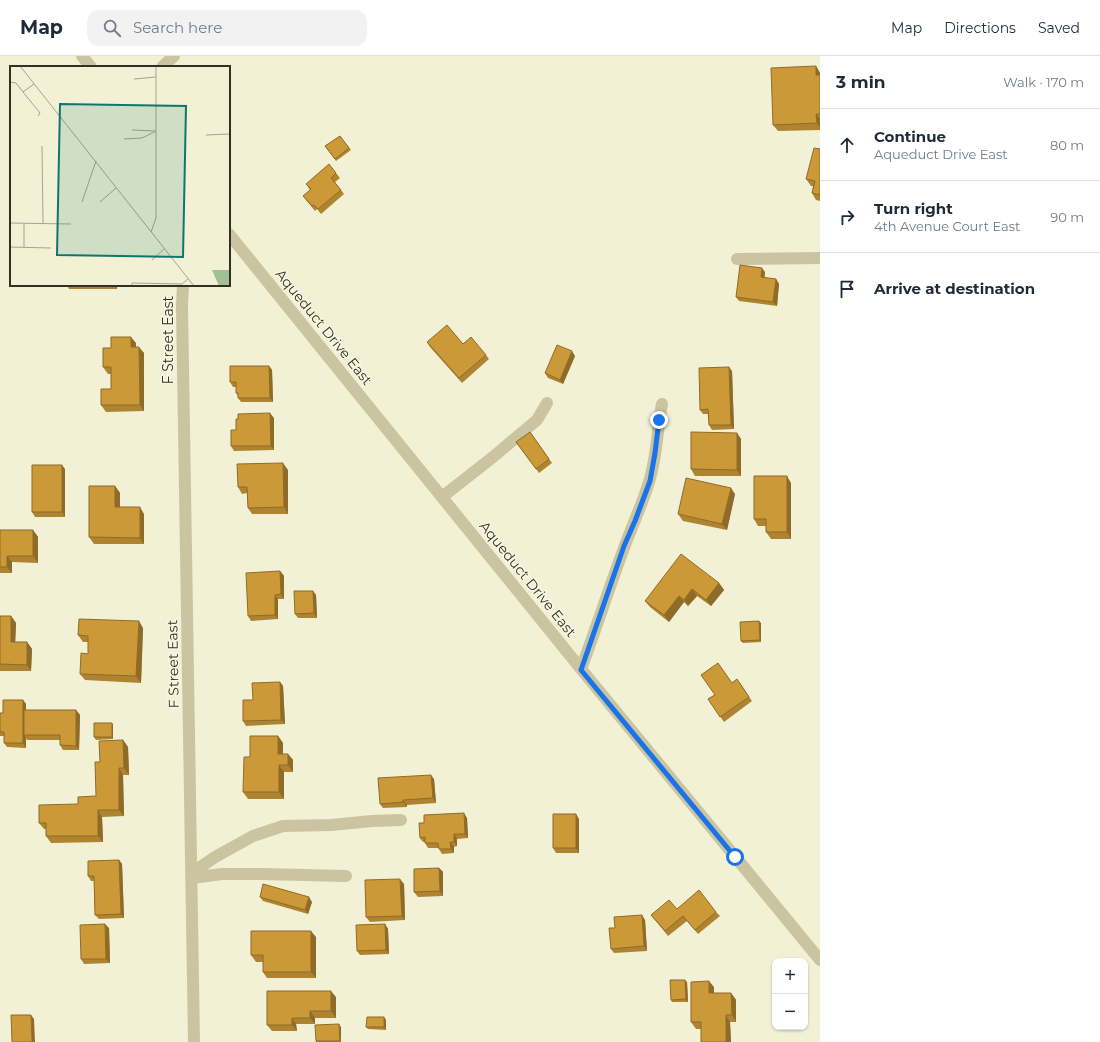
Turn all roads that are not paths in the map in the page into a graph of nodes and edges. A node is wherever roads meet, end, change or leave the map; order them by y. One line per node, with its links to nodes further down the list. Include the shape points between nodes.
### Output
1 (82, 56): 3 (street)
2 (174, 56): 4 (street)
3 (90, 66)
4 (163, 66)
5 (230, 235): 11 (street, Aqueduct Drive East)
6 (820, 258): 7 (street)
7 (737, 259)
8 (183, 286): 14 (street, F Street East)
9 (547, 404): 11 (street, via 536,420)
10 (662, 404): 12 (street, via 650,481 624,546)
11 (442, 497): 12 (street, Aqueduct Drive East)
12 (581, 670): 16 (street, Aqueduct Drive East)
13 (400, 820): 14 (street, via 283,826 253,836 215,857)
14 (192, 876): 15 (street); 17 (street, F Street East)
15 (346, 876)
16 (820, 960)
17 (194, 1042)

